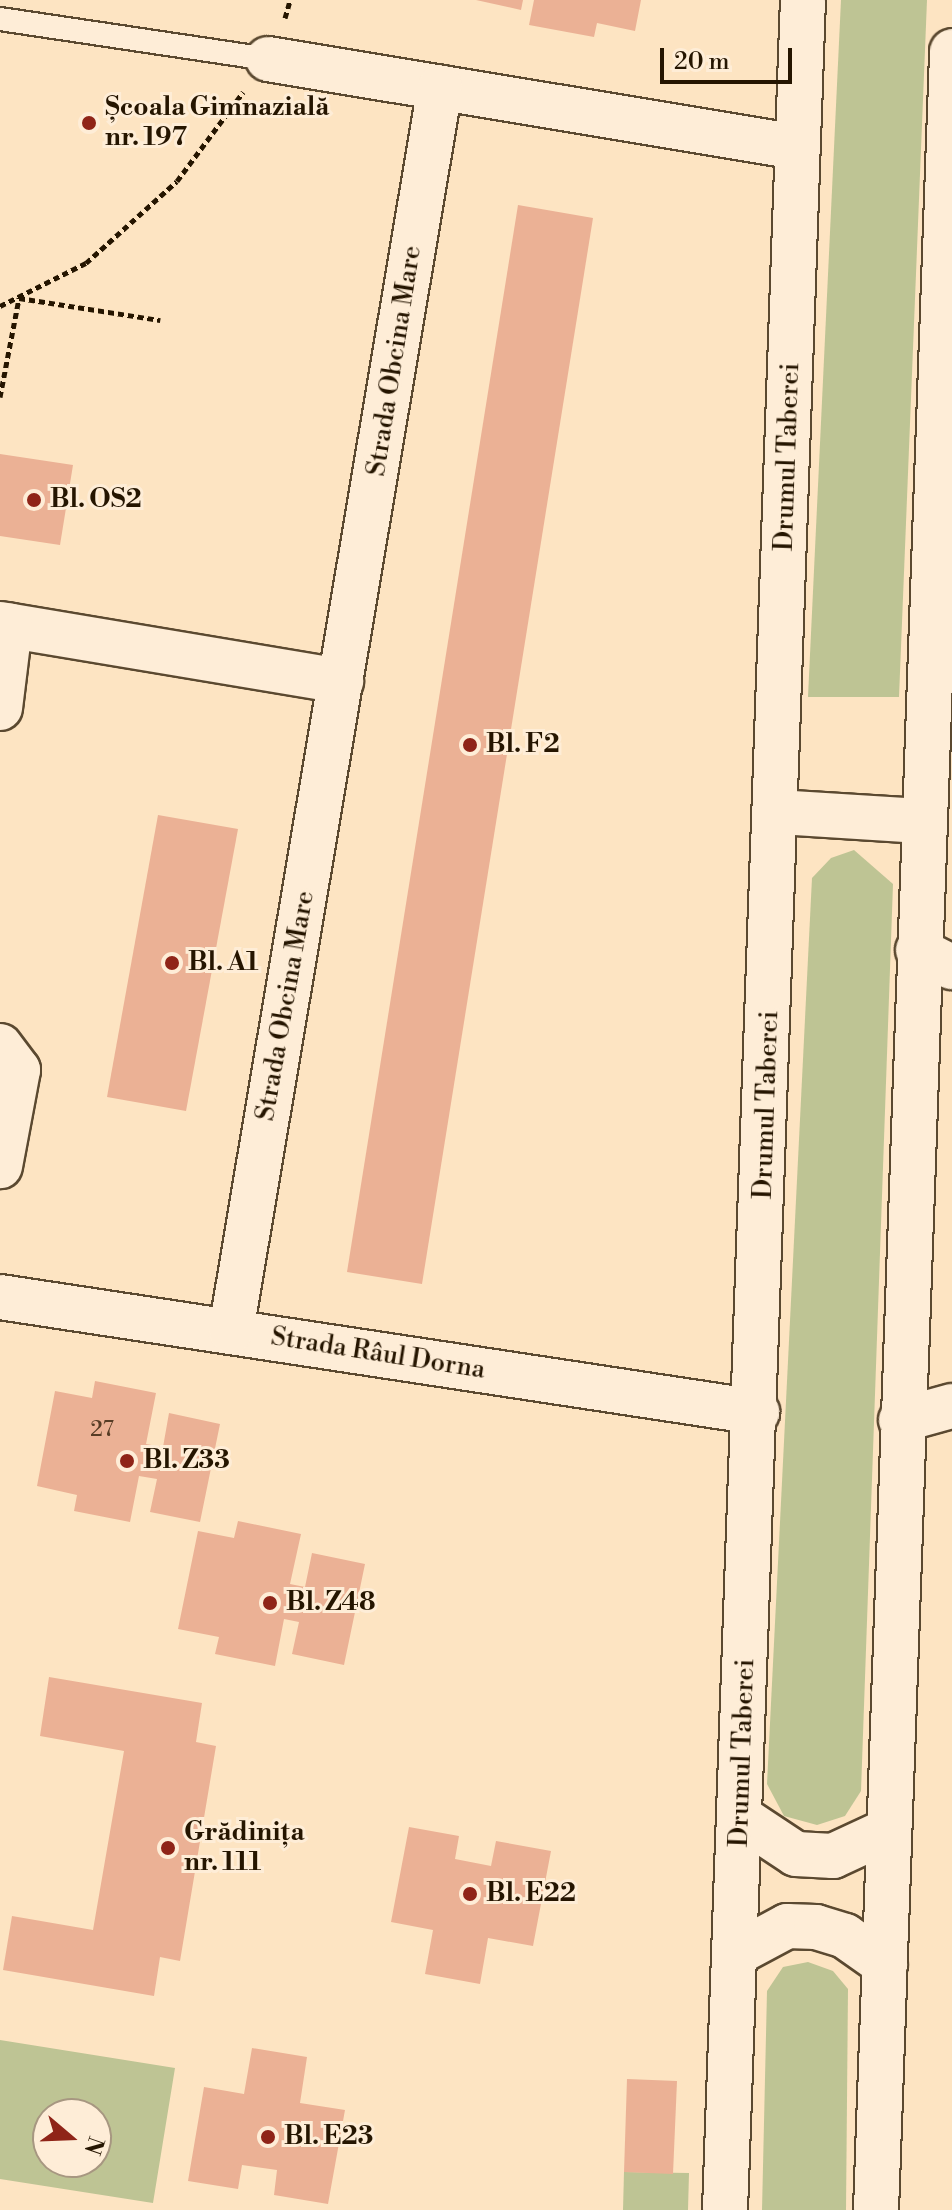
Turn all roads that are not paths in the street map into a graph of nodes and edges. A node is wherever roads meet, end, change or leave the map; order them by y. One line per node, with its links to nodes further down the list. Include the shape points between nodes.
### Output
1 (803, 0): 6 (main road, Drumul Taberei)
2 (0, 19): 4 (lane)
3 (952, 51): 11 (main road)
4 (268, 59): 5 (main road)
5 (440, 87): 6 (main road); 8 (main road, Strada Obcina Mare)
6 (797, 147): 10 (main road, Drumul Taberei)
7 (5, 625): 8 (main road); 9 (main road)
8 (341, 681): 16 (main road, Strada Obcina Mare)
9 (0, 708)
10 (778, 812): 11 (main road); 18 (main road, Drumul Taberei)
11 (923, 821): 12 (main road)
12 (935, 958): 19 (main road)
13 (0, 1046): 14 (main road, via 18,1070)
14 (0, 1166)
15 (0, 1297): 16 (main road, Strada Râul Dorna)
16 (231, 1331): 18 (main road, Strada Râul Dorna)
17 (952, 1406): 19 (main road)
18 (757, 1412): 20 (main road, Drumul Taberei)
19 (901, 1420): 21 (main road)
20 (740, 1817): 21 (main road, via 796,1854 833,1856); 22 (main road, Drumul Taberei)
21 (887, 1831): 23 (main road)
22 (735, 1954): 23 (main road, via 787,1926 816,1927 845,1936); 24 (main road, Drumul Taberei)
23 (885, 1964): 25 (main road)
24 (725, 2210)
25 (876, 2210)

